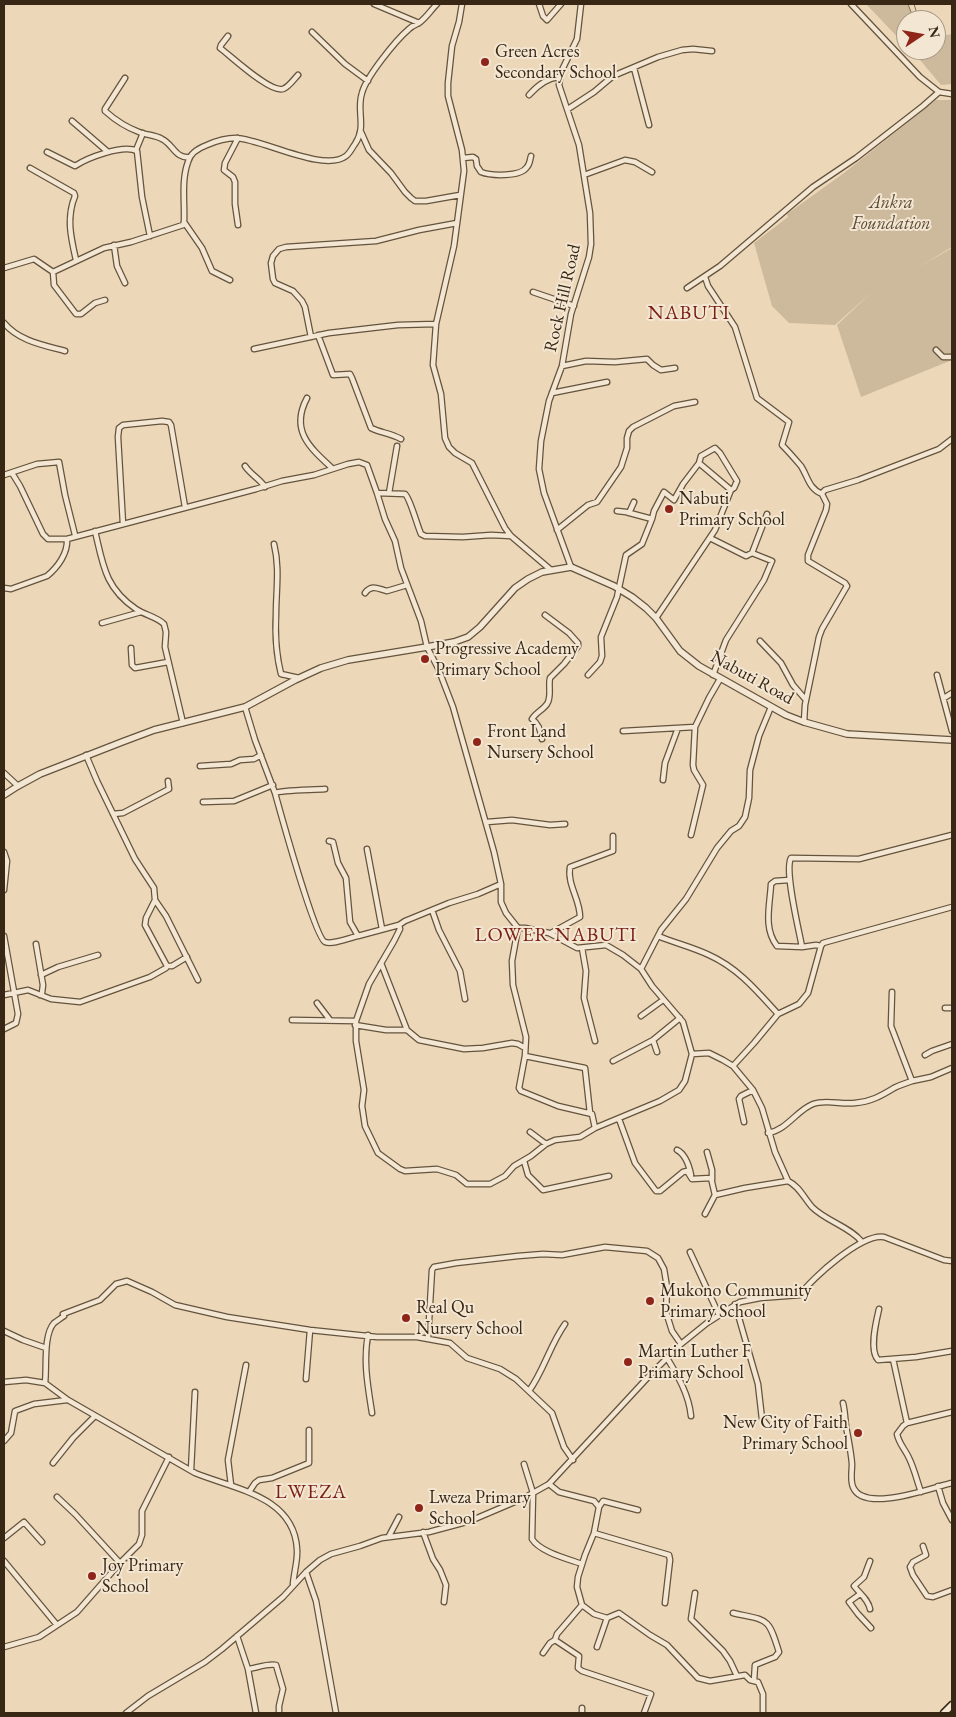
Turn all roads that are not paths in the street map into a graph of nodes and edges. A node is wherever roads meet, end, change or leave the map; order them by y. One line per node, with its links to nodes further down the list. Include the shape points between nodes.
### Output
1 (374, 4): 8 (street)
2 (437, 4): 8 (street)
3 (462, 4): 31 (street, via 452,46 448,96)
4 (539, 4): 5 (street, via 548,20)
5 (561, 4)
6 (581, 4): 14 (street, via 577,39)
7 (851, 4): 17 (street, via 909,66)
8 (419, 23): 16 (street, via 410,27)
9 (312, 32): 16 (street)
10 (228, 36): 13 (street, via 220,48 265,83 283,89)
11 (712, 51): 12 (street, via 670,52)
12 (634, 68): 20 (street, via 613,76); 22 (street)
13 (298, 75)
14 (559, 77): 19 (street, via 545,81); 20 (street, Rock Hill Road)
15 (124, 78): 24 (street, via 104,109)
16 (368, 81): 23 (street, via 361,99)
17 (939, 92): 18 (street); 44 (street, via 856,158 813,187)
18 (952, 94)
19 (529, 95)
20 (568, 109): 34 (street, Rock Hill Road)
21 (72, 121): 28 (street)
22 (650, 125)
23 (361, 132): 25 (street, via 348,154 332,162); 35 (street, via 369,150 411,198 426,201)
24 (143, 133): 26 (street); 30 (street, via 163,139 176,153)
25 (238, 138): 30 (street, via 213,142); 38 (street, via 224,170 235,182)
26 (136, 150): 28 (street); 39 (street)
27 (47, 152): 28 (street, via 75,166 91,156)
28 (108, 152)
29 (532, 156): 31 (street, via 526,169 512,174 485,174 479,170 476,159)
30 (190, 157): 36 (street, via 185,177)
31 (463, 158): 35 (street)
32 (30, 168): 41 (street, via 76,196 71,205 69,229)
33 (652, 172): 34 (street, via 626,160)
34 (584, 175): 50 (street, Rock Hill Road, via 590,213 590,244)
35 (460, 195): 37 (street)
36 (184, 222): 39 (street); 45 (street, via 202,248 212,271)
37 (457, 223): 52 (street); 54 (street, via 376,241 280,248 273,256 273,279 293,291 306,307)
38 (238, 225)
39 (150, 236): 40 (street)
40 (114, 245): 41 (street); 46 (street, via 117,266)
41 (76, 260): 43 (street)
42 (4, 268): 43 (street, via 34,259)
43 (53, 272): 49 (street, via 54,285 76,314 81,314 95,302)
44 (705, 277): 47 (street); 77 (street, via 735,327 756,398 789,422 782,445 802,467 811,486)
45 (230, 280)
46 (125, 283)
47 (687, 288)
48 (533, 292): 50 (street)
49 (105, 300)
50 (574, 306): 59 (street, Rock Hill Road)
51 (4, 323): 57 (street, via 32,342)
52 (436, 324): 53 (street, via 398,325); 88 (street, via 433,365 441,394 445,438 455,453 472,463)
53 (318, 335): 54 (street); 66 (street, via 333,375 350,374 371,428)
54 (311, 337): 55 (street)
55 (254, 348)
56 (936, 350): 58 (street, via 943,357)
57 (65, 351)
58 (952, 357)
59 (562, 366): 60 (street, via 586,361 647,359 661,370); 62 (street, Rock Hill Road)
60 (675, 368)
61 (607, 382): 62 (street)
62 (552, 393): 85 (street, Rock Hill Road, via 541,441 539,469)
63 (307, 398): 70 (street, via 299,422 302,433 307,443)
64 (695, 402): 85 (street, via 674,406 633,427 626,438 627,448 621,467 597,502 588,505)
65 (952, 438): 77 (street, via 939,449 825,490)
66 (401, 439)
67 (397, 446): 76 (street)
68 (699, 462): 74 (street); 74 (street, via 701,456 715,448 737,481); 83 (street, via 674,500 664,492)
69 (245, 466): 73 (street)
70 (332, 468): 73 (street); 75 (street, via 364,463)
71 (12, 473): 72 (street); 87 (street, via 37,464 59,462); 90 (street, via 46,537)
72 (4, 475)
73 (265, 487): 79 (street)
74 (731, 490): 89 (street)
75 (377, 493): 76 (street); 95 (street)
76 (388, 493): 88 (street, via 407,494 421,534 425,536)
77 (822, 494): 114 (street, via 826,510 808,561 847,586 822,629)
78 (634, 502): 81 (street)
79 (185, 507): 84 (street); 84 (street, via 169,422 123,425 119,428 118,437)
80 (617, 511): 81 (street)
81 (629, 513): 83 (street)
82 (768, 514): 92 (street)
83 (652, 519): 97 (street, via 642,544 626,555)
84 (123, 524): 86 (street)
85 (557, 530): 93 (street, Rock Hill Road)
86 (95, 531): 87 (street); 99 (street, via 109,582)
87 (75, 536): 90 (street)
88 (511, 536): 94 (street)
89 (710, 538): 92 (street, via 746,556); 101 (street)
90 (67, 539): 96 (street, via 66,550 47,576 11,589)
91 (274, 544): 110 (street, via 278,559 276,613 280,674)
92 (752, 553): 108 (street, via 772,561 754,597 726,640)
93 (571, 567): 94 (street); 97 (street, Nabuti Road)
94 (550, 570): 104 (street, via 516,588 468,637)
95 (407, 585): 98 (street, via 387,591 372,587); 104 (street)
96 (4, 588)
97 (619, 589): 101 (street, Nabuti Road); 107 (street, via 601,637 600,662)
98 (365, 593)
99 (141, 612): 102 (street); 106 (street, via 164,624)
100 (545, 615): 123 (street, via 569,634 578,646 550,678 547,704 532,719)
101 (656, 618): 108 (street, Nabuti Road, via 680,651)
102 (102, 623)
103 (760, 641): 114 (street, via 781,663)
104 (427, 647): 110 (street, via 348,660); 138 (street, via 454,707)
105 (131, 648): 106 (street, via 135,668)
106 (168, 662): 117 (street)
107 (588, 675)
108 (713, 675): 111 (street, Nabuti Road)
109 (937, 675): 113 (street)
110 (299, 678): 116 (street)
111 (720, 679): 115 (street, Nabuti Road); 119 (street)
112 (952, 693): 113 (street)
113 (944, 698): 122 (street)
114 (806, 700): 118 (street)
115 (771, 706): 118 (street, Nabuti Road); 158 (street, via 750,770 745,817 717,848 686,899)
116 (245, 707): 117 (street); 126 (street)
117 (182, 722): 125 (street)
118 (804, 722): 124 (street, Nabuti Road, via 846,734)
119 (695, 726): 120 (street); 140 (street, via 693,765 703,785)
120 (678, 728): 121 (street); 129 (street, via 665,762)
121 (623, 731)
122 (952, 731)
123 (542, 739)
124 (952, 740)
125 (86, 755): 132 (street); 137 (street)
126 (261, 755): 127 (street, via 231,764); 131 (street)
127 (200, 766)
128 (4, 773): 132 (street)
129 (663, 780)
130 (168, 781): 137 (street, via 169,789 124,813)
131 (273, 785): 134 (street); 136 (street, via 234,801)
132 (18, 786): 135 (street)
133 (325, 789): 134 (street, via 280,790)
134 (275, 793): 157 (street, via 312,918 322,940 332,942)
135 (4, 796)
136 (203, 802)
137 (113, 814): 149 (street, via 135,860 153,885)
138 (487, 822): 139 (street, via 512,820); 147 (street)
139 (565, 824)
140 (691, 834)
141 (952, 835): 146 (street, via 859,859 791,858)
142 (613, 836): 155 (street, via 613,851 570,867 570,881 580,917)
143 (329, 841): 157 (street, via 333,842 346,878 350,922)
144 (367, 849): 154 (street)
145 (4, 852): 148 (street, via 7,861)
146 (789, 880): 161 (street); 161 (street, via 771,884 768,926 777,946)
147 (501, 884): 151 (street); 153 (street, via 501,902)
148 (4, 890)
149 (155, 900): 164 (street); 167 (street, via 145,925)
150 (952, 907): 160 (street)
151 (432, 910): 152 (street, via 404,920); 175 (street, via 460,971)
152 (400, 925): 154 (street); 166 (street)
153 (518, 928): 155 (street); 191 (street, via 512,965 515,995 526,1033)
154 (382, 929): 157 (street)
155 (551, 933): 162 (street)
156 (4, 936): 165 (street)
157 (358, 936)
158 (658, 936): 168 (street); 180 (street, via 709,955 729,967)
159 (36, 944): 169 (street)
160 (821, 946): 161 (street); 180 (street, via 808,993 799,1004)
161 (802, 947)
162 (582, 948): 168 (street, via 606,945); 189 (street, via 586,971 584,998)
163 (98, 955): 169 (street)
164 (187, 957): 167 (street); 170 (street)
165 (6, 960): 171 (street)
166 (381, 963): 185 (street, via 369,984); 187 (street)
167 (167, 966): 174 (street, via 150,977 80,1002)
168 (641, 969): 176 (street)
169 (41, 975): 174 (street)
170 (198, 980)
171 (14, 992): 173 (street); 174 (street, via 28,990); 186 (street, via 18,1017 16,1023)
172 (892, 992): 199 (street, via 891,1026)
173 (4, 995)
174 (40, 995)
175 (465, 999)
176 (664, 1000): 181 (street); 182 (street)
177 (317, 1003): 184 (street)
178 (945, 1008): 179 (street)
179 (952, 1008)
180 (778, 1014): 197 (street)
181 (640, 1016)
182 (680, 1018): 188 (street); 193 (street, via 684,1022)
183 (292, 1020): 184 (street)
184 (330, 1020): 185 (street)
185 (356, 1023): 187 (street, via 386,1030); 210 (street, via 364,1090 364,1122 383,1158 405,1170 438,1169 451,1173 467,1184 490,1184)
186 (4, 1029)
187 (407, 1030): 191 (street, via 423,1042 464,1049 512,1043)
188 (653, 1040): 192 (street); 196 (street)
189 (595, 1041)
190 (952, 1044): 194 (street)
191 (525, 1048): 195 (street)
192 (657, 1052)
193 (692, 1054): 197 (street, via 708,1053); 202 (street, via 680,1090)
194 (925, 1055)
195 (525, 1056): 201 (street, via 585,1068); 201 (street, via 519,1084 521,1091 558,1106)
196 (613, 1061)
197 (733, 1066): 200 (street)
198 (952, 1068): 199 (street)
199 (912, 1081): 206 (street, via 874,1100 851,1104 811,1104 791,1121)
200 (754, 1090): 203 (street, via 739,1099); 206 (street)
201 (590, 1113): 204 (street)
202 (619, 1119): 204 (street); 212 (street, via 635,1163 654,1190 660,1191 683,1172 687,1171)
203 (744, 1122)
204 (595, 1128): 207 (street, via 580,1137)
205 (530, 1132): 207 (street)
206 (768, 1133): 214 (street)
207 (546, 1144): 210 (street)
208 (676, 1150): 212 (street, via 682,1152)
209 (707, 1152): 213 (street)
210 (524, 1161): 211 (street, via 528,1174 543,1190)
211 (609, 1176)
212 (692, 1179): 213 (street)
213 (712, 1180): 215 (street)
214 (788, 1181): 215 (street); 217 (street, via 813,1208)
215 (715, 1195): 216 (street)
216 (705, 1214)
217 (862, 1241): 219 (street, via 884,1237); 220 (street, via 836,1260 800,1295 760,1298)
218 (690, 1252): 222 (street)
219 (952, 1262)
220 (735, 1304): 222 (street); 246 (street, via 758,1384 762,1420)
221 (879, 1309): 232 (street, via 875,1332 876,1358)
222 (719, 1315): 228 (street)
223 (565, 1324): 237 (street)
224 (310, 1330): 226 (street); 229 (street, via 204,1313 175,1305 132,1282 123,1282 116,1284 100,1300 63,1314 50,1331); 234 (street)
225 (4, 1331): 229 (street)
226 (368, 1335): 227 (street); 242 (street, via 365,1367)
227 (428, 1338): 228 (street, via 434,1267 518,1256 562,1256 610,1247 647,1251 660,1261 666,1279 666,1312 672,1331); 237 (street, via 450,1343 467,1358 500,1369)
228 (681, 1344): 231 (street)
229 (46, 1348): 236 (street)
230 (952, 1351): 232 (street)
231 (667, 1358): 244 (street, via 684,1389); 250 (street)
232 (893, 1360): 245 (street)
233 (246, 1365): 256 (street, via 228,1460)
234 (306, 1379)
235 (4, 1382): 236 (street, via 26,1380)
236 (45, 1383): 239 (street)
237 (529, 1391): 250 (street, via 553,1415 564,1448)
238 (195, 1392): 253 (street)
239 (68, 1400): 243 (street); 248 (street, via 34,1404 15,1411 10,1432)
240 (843, 1403): 259 (street, via 856,1492 880,1499)
241 (952, 1412): 245 (street)
242 (372, 1413)
243 (96, 1416): 249 (street); 251 (street)
244 (691, 1416)
245 (907, 1423): 259 (street, via 897,1434 898,1442 910,1459)
246 (767, 1425)
247 (309, 1430): 258 (street, via 309,1464 259,1480)
248 (4, 1441)
249 (169, 1458): 253 (street); 274 (street, via 142,1511 139,1544)
250 (573, 1460): 255 (street)
251 (53, 1463)
252 (524, 1464): 260 (street)
253 (191, 1470): 256 (street)
254 (952, 1483): 257 (street)
255 (549, 1484): 260 (street); 262 (street, via 559,1492 594,1501)
256 (231, 1485): 258 (street)
257 (938, 1486): 259 (street); 265 (street)
258 (249, 1492): 277 (street, via 277,1509 292,1524 298,1552)
259 (921, 1492)
260 (532, 1493): 266 (street, via 478,1519); 275 (street, via 532,1539 542,1548)
261 (57, 1497): 274 (street)
262 (599, 1507): 263 (street, via 602,1500); 267 (street)
263 (638, 1510)
264 (399, 1516): 268 (street)
265 (952, 1520)
266 (424, 1532): 268 (street); 281 (street, via 446,1585)
267 (594, 1534): 275 (street); 282 (street, via 668,1555)
268 (389, 1536): 276 (street, via 331,1554)
269 (4, 1538): 270 (street, via 24,1522)
270 (42, 1542)
271 (923, 1546): 278 (street, via 926,1554 910,1567 913,1575 927,1596)
272 (4, 1561): 287 (street)
273 (870, 1561): 280 (street, via 864,1577 854,1586)
274 (120, 1563): 287 (street, via 83,1606)
275 (582, 1564): 283 (street, via 578,1587)
276 (306, 1572): 277 (street); 301 (street, via 316,1601)
277 (292, 1585): 289 (street, via 283,1597)
278 (952, 1590)
279 (695, 1593): 295 (street, via 691,1619 723,1651)
280 (860, 1594): 284 (street); 288 (street, via 849,1602)
281 (444, 1602)
282 (665, 1603)
283 (582, 1604): 286 (street, via 594,1614); 290 (street)
284 (870, 1609)
285 (733, 1613): 296 (street, via 765,1621 778,1648 775,1657 755,1665)
286 (607, 1618): 292 (street); 295 (street, via 619,1613 624,1615 667,1645 698,1678 721,1681)
287 (57, 1625): 291 (street, via 39,1637)
288 (871, 1628)
289 (237, 1636): 294 (street); 298 (street, via 205,1662)
290 (555, 1640): 293 (street); 302 (street, via 579,1656 578,1668 582,1671 651,1694)
291 (4, 1646)
292 (597, 1647)
293 (542, 1653)
294 (248, 1669): 299 (street); 300 (street, via 276,1665 283,1689)
295 (737, 1676): 296 (street, via 745,1675)
296 (754, 1681): 303 (street, via 762,1687)
297 (952, 1705): 304 (main road)
298 (126, 1713)
299 (256, 1713)
300 (279, 1713)
301 (336, 1713)
302 (644, 1713)
303 (763, 1713)
304 (944, 1713)

